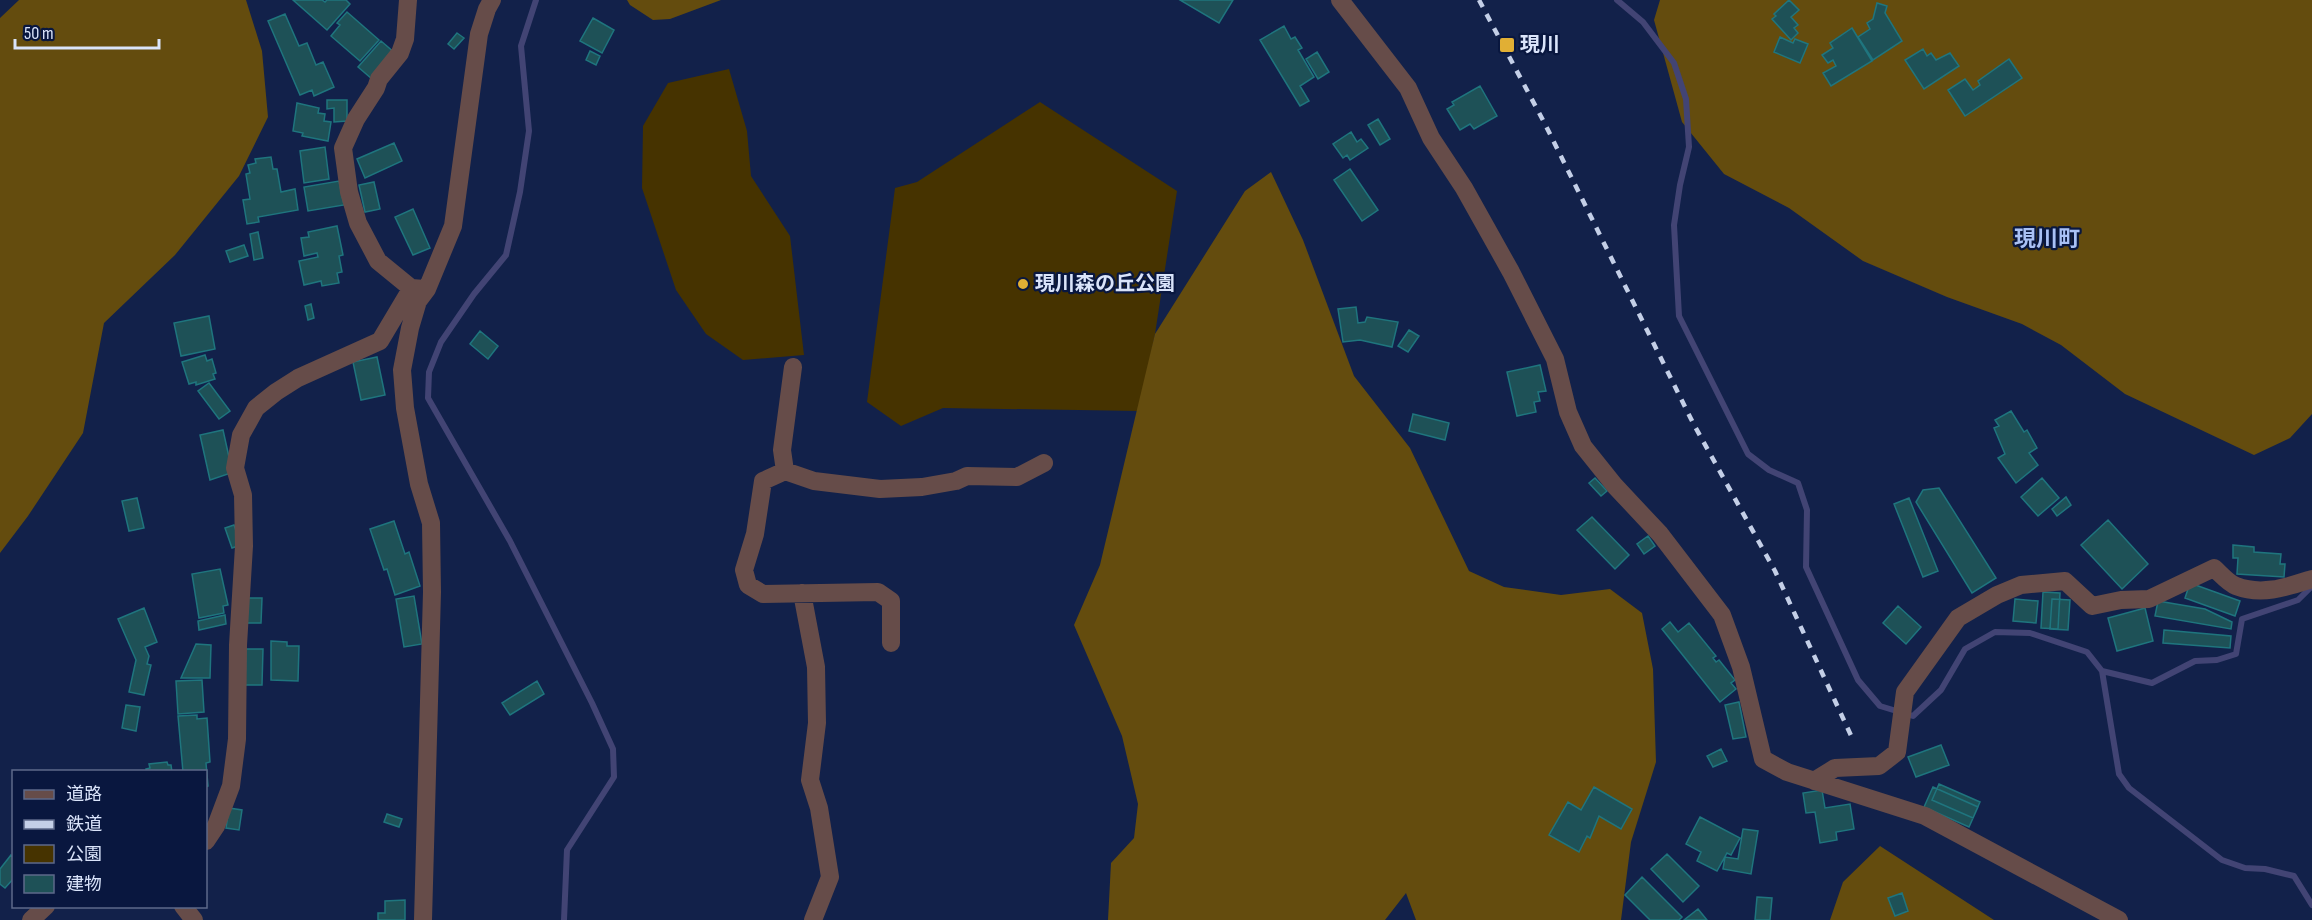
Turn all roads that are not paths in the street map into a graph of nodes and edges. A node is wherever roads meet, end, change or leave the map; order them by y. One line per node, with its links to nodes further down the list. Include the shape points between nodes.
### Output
1 (408, 0): 4 (street, via 400,53 379,79 343,148 358,223 378,261)
2 (492, 0): 4 (street, via 479,34 453,226)
3 (1340, 0): 11 (street, via 1408,88 1431,138 1511,272 1555,359 1583,446 1660,534 1722,615 1742,667 1762,759)
4 (422, 295): 12 (street, via 408,294 380,341 276,392 256,408 241,435 236,468 243,495 244,546 237,739 231,786); 17 (street, via 410,328 402,370 419,484 431,523)
5 (793, 367): 7 (street, via 782,450)
6 (1044, 463): 7 (street, via 1017,477 967,476 956,482 880,489 814,481)
7 (785, 471): 9 (street, via 763,481 755,534 744,570 748,585 763,594)
8 (2312, 579): 11 (street, via 2261,591 2235,585 2214,568 2149,600 2092,606 2065,581 2021,585 1996,595 1958,618 1905,692 1898,752 1879,766 1835,768)
9 (802, 593): 10 (street, via 879,592 891,601); 18 (street, via 816,667 817,723 810,780 819,808 830,877)
10 (891, 643)
11 (1814, 781): 19 (street, via 1925,816)
12 (207, 840)
13 (44, 908): 15 (street)
14 (185, 908): 16 (street)
15 (31, 920)
16 (194, 920)
17 (423, 920)
18 (813, 920)
19 (2120, 920)

